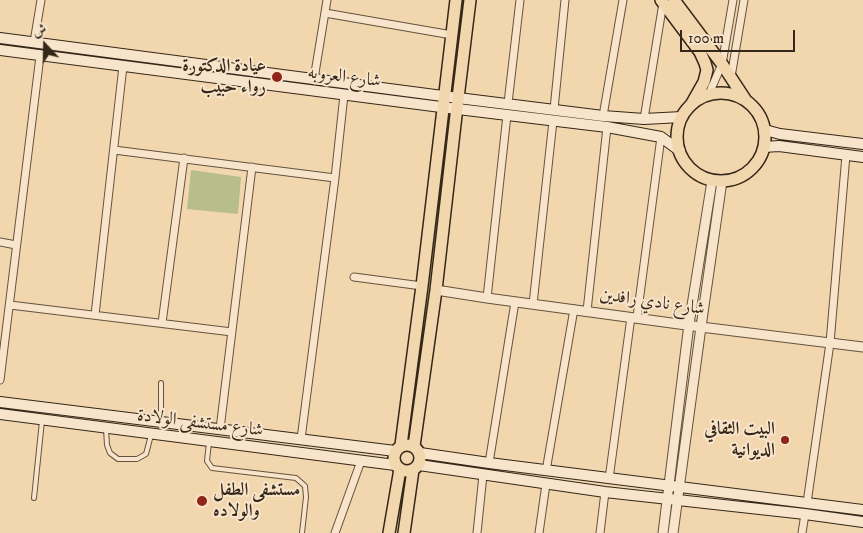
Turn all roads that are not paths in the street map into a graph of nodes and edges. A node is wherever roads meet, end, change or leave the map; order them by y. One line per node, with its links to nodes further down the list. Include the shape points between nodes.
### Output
1 (41, 0): 14 (street)
2 (327, 0): 11 (street)
3 (456, 0): 12 (main road)
4 (470, 0): 25 (main road)
5 (520, 0): 26 (street)
6 (565, 0): 28 (street)
7 (623, 0): 30 (street)
8 (733, 0): 17 (street)
9 (744, 0): 19 (street)
10 (666, 1): 17 (main road); 27 (main road, via 706,63 704,82); 32 (street)
11 (325, 13): 12 (street); 20 (street)
12 (452, 35): 24 (main road)
13 (0, 38): 14 (main road, شارع العروبه)
14 (34, 42): 20 (main road, شارع العروبه)
15 (0, 50): 16 (main road, شارع العروبه)
16 (40, 56): 18 (main road, شارع العروبه); 48 (street)
17 (722, 64): 19 (main road); 22 (street)
18 (123, 66): 21 (main road, شارع العروبه); 39 (street)
19 (731, 77): 23 (main road)
20 (314, 79): 24 (main road, شارع العروبه)
21 (344, 95): 24 (main road, شارع العروبه); 45 (street)
22 (708, 96): 23 (main road, via 726,92); 27 (main road)
23 (746, 100): 35 (main road, via 763,121)
24 (444, 102): 25 (main road, شارع العروبه); 50 (main road)
25 (457, 103): 26 (main road, شارع العروبه); 29 (main road, شارع العروبه); 51 (main road)
26 (508, 103): 28 (main road, شارع العروبه)
27 (690, 106): 31 (main road)
28 (554, 109): 30 (main road, شارع العروبه)
29 (507, 115): 33 (main road, شارع العروبه); 52 (street)
30 (603, 116): 32 (main road, شارع العروبه)
31 (682, 117): 32 (main road, شارع العروبه); 40 (main road, via 678,138)
32 (644, 119)
33 (553, 121): 34 (main road, شارع العروبه); 54 (street)
34 (607, 127): 36 (main road, شارع العروبه); 57 (street)
35 (765, 130): 37 (main road); 38 (main road)
36 (661, 137): 40 (main road, شارع العروبه); 59 (street)
37 (863, 144)
38 (764, 147): 41 (main road); 46 (main road, via 748,171 733,179)
39 (114, 150): 43 (street); 58 (street)
40 (680, 151): 46 (main road, via 692,169)
41 (846, 155): 42 (main road); 64 (street)
42 (863, 157)
43 (184, 158): 44 (street); 60 (street)
44 (252, 167): 45 (street); 63 (street)
45 (336, 178): 77 (street)
46 (717, 181): 61 (street); 62 (street)
47 (0, 242): 48 (street)
48 (16, 245): 55 (street)
49 (354, 277): 50 (street)
50 (422, 286): 79 (main road)
51 (436, 290): 52 (street, شارع نادي رافدين); 80 (main road)
52 (487, 298): 53 (street, شارع نادي رافدين)
53 (515, 302): 54 (street, شارع نادي رافدين); 82 (street)
54 (534, 304): 56 (street, شارع نادي رافدين)
55 (10, 305): 58 (street); 66 (street)
56 (574, 309): 57 (street, شارع نادي رافدين); 84 (street)
57 (587, 311): 59 (street, شارع نادي رافدين)
58 (95, 315): 60 (street)
59 (634, 317): 61 (street, شارع نادي رافدين); 86 (street)
60 (162, 323): 63 (street)
61 (689, 324): 62 (street, شارع نادي رافدين); 88 (street)
62 (701, 327): 64 (street, شارع نادي رافدين); 89 (street)
63 (232, 332): 74 (street)
64 (830, 343): 65 (street, شارع نادي رافدين); 94 (street)
65 (863, 347)
66 (0, 380)
67 (161, 383): 72 (lane)
68 (0, 402): 70 (main road, شارع مستشفى الولادة)
69 (0, 414): 71 (main road, شارع مستشفى الولادة)
70 (137, 419): 72 (main road, شارع مستشفى الولادة); 75 (main road)
71 (42, 420): 73 (main road, شارع مستشفى الولادة); 91 (lane)
72 (161, 422): 74 (main road, شارع مستشفى الولادة)
73 (106, 429): 75 (main road, شارع مستشفى الولادة); 76 (lane, via 110,453 118,459 146,454)
74 (220, 430): 77 (main road, شارع مستشفى الولادة)
75 (134, 432): 76 (main road, شارع مستشفى الولادة)
76 (151, 434): 78 (main road, شارع مستشفى الولادة)
77 (301, 439): 79 (main road, شارع مستشفى الولادة)
78 (209, 442): 81 (main road, شارع مستشفى الولادة); 98 (lane, via 207,461 212,468 296,478 305,486)
79 (398, 448): 80 (main road, via 409,444); 83 (main road, via 393,457)
80 (416, 459): 82 (main road); 83 (main road, via 410,471); 85 (main road); 101 (main road)
81 (360, 461): 83 (main road, شارع مستشفى الولادة); 99 (street)
82 (489, 463): 84 (main road)
83 (398, 467): 100 (main road)
84 (546, 471): 86 (main road)
85 (484, 475): 87 (main road); 102 (street)
86 (609, 479): 88 (main road)
87 (546, 484): 90 (main road); 103 (street)
88 (668, 486): 89 (main road); 92 (street)
89 (679, 487): 93 (street); 94 (main road)
90 (605, 492): 92 (main road); 104 (street)
91 (34, 498)
92 (667, 500): 93 (main road); 105 (street)
93 (678, 500): 96 (main road); 106 (street)
94 (807, 503): 95 (main road)
95 (863, 510)
96 (804, 514): 97 (main road); 107 (street)
97 (863, 522)
98 (302, 533)
99 (335, 533)
100 (389, 533)
101 (404, 533)
102 (477, 533)
103 (539, 533)
104 (600, 533)
105 (663, 533)
106 (674, 533)
107 (802, 533)

